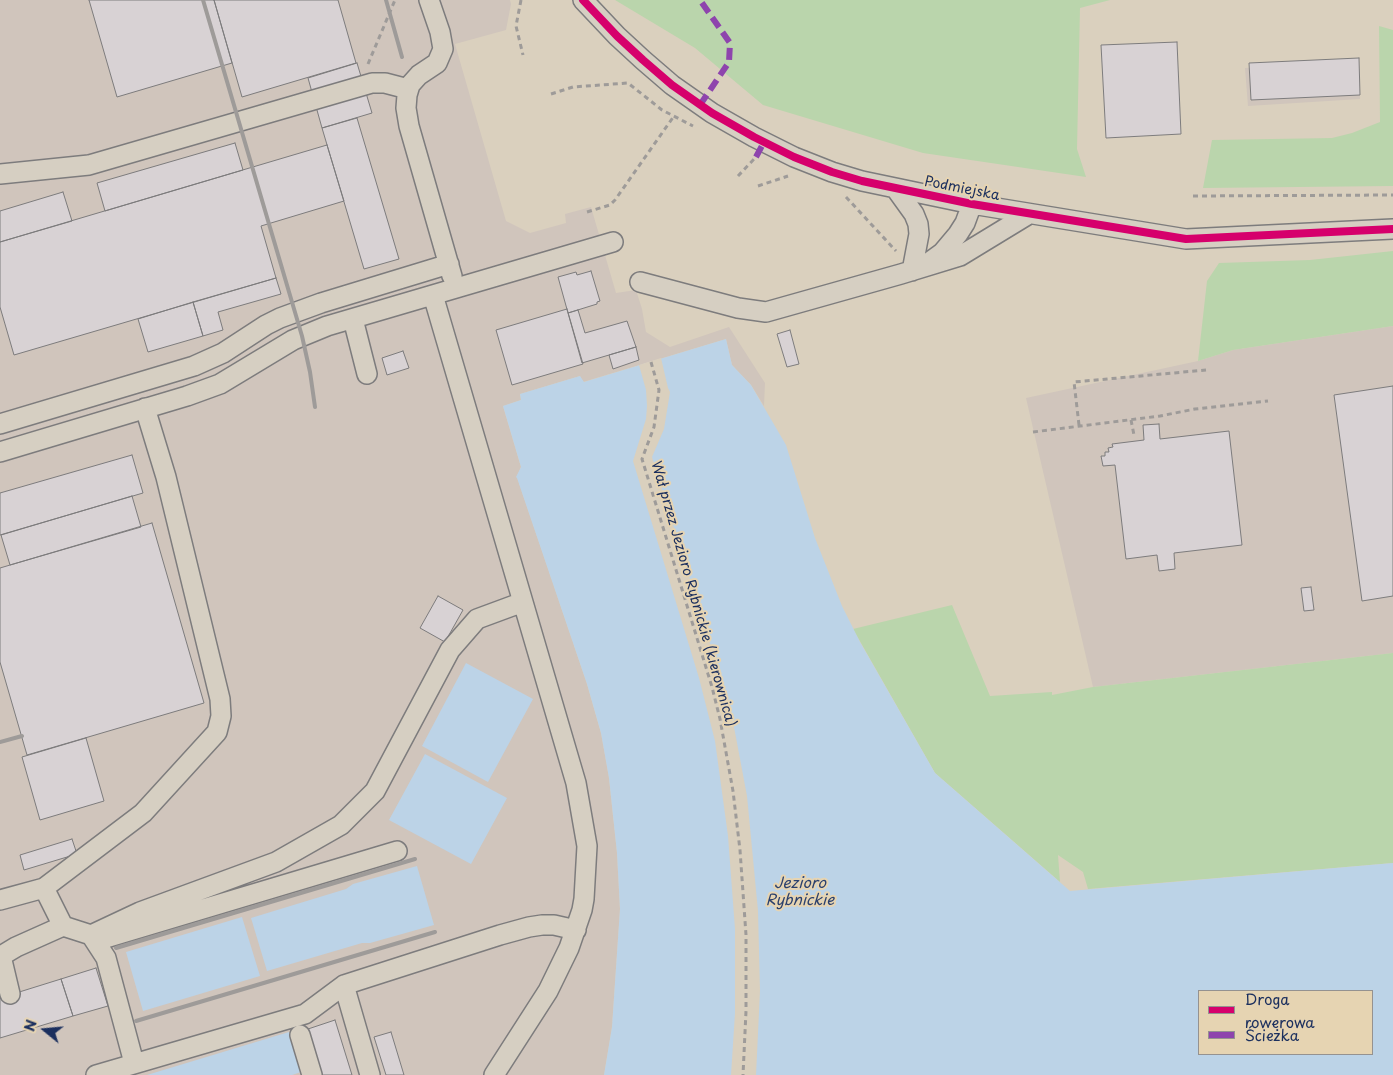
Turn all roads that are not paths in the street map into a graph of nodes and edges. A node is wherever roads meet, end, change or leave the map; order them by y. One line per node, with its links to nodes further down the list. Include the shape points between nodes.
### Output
1 (429, 0): 3 (street, via 443,50 436,63 415,78)
2 (583, 0): 5 (street, Podmiejska, via 643,60 712,113 811,164)
3 (408, 90): 4 (street, via 385,82 363,85 89,165); 10 (street, via 409,126)
4 (0, 174)
5 (896, 189): 6 (street, Podmiejska); 11 (street, via 918,224)
6 (972, 204): 7 (street, Podmiejska); 11 (street, via 965,223 942,253)
7 (1029, 214): 8 (street, Podmiejska, via 1186,239); 11 (street, via 960,256)
8 (1393, 229)
9 (613, 242): 14 (street)
10 (449, 264): 12 (street); 14 (street)
11 (911, 271): 13 (street, via 766,312 738,308)
12 (401, 279): 15 (street); 19 (street, via 280,318 201,363)
13 (640, 282)
14 (455, 289): 15 (street)
15 (430, 296): 16 (street); 21 (street)
16 (353, 319): 17 (street); 18 (street, via 293,340 220,384)
17 (367, 374)
18 (145, 408): 20 (street); 23 (street, via 166,477 220,699 221,716 217,732 143,813)
19 (0, 424)
20 (0, 452)
21 (523, 602): 26 (street, via 576,783 585,830 586,879); 27 (street, via 477,619 450,650 375,791 341,825 276,862 140,912)
22 (397, 851): 27 (street)
23 (44, 888): 24 (street); 25 (street)
24 (0, 900)
25 (63, 926): 27 (street); 29 (street, via 1,956)
26 (576, 930): 28 (street, via 554,925 529,927); 35 (street, via 548,991)
27 (93, 938): 31 (street, via 106,958)
28 (344, 985): 31 (street, via 305,1014); 34 (street)
29 (10, 994)
30 (300, 1035): 33 (street)
31 (134, 1063): 32 (street)
32 (96, 1075)
33 (312, 1075)
34 (370, 1075)
35 (494, 1075)

